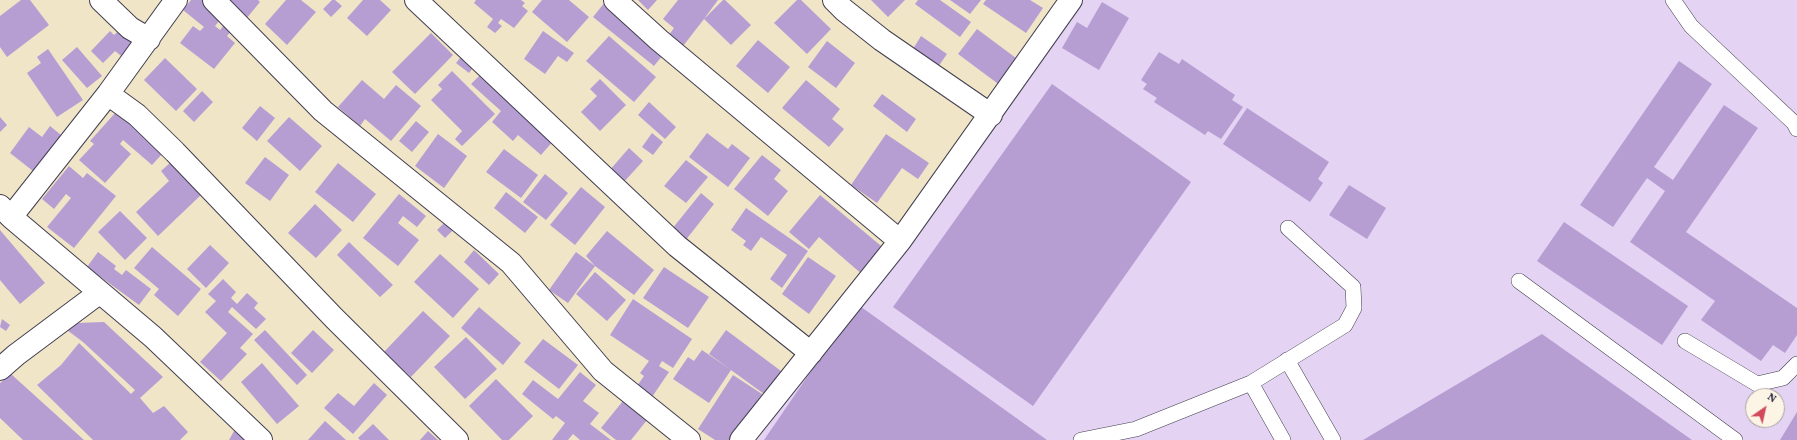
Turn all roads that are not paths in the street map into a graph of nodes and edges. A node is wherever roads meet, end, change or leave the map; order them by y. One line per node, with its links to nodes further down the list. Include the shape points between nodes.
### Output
1 (101, 0): 9 (street, via 130,28)
2 (176, 0): 9 (street)
3 (214, 0): 26 (street, via 323,111 511,263 603,371)
4 (416, 0): 19 (street, via 677,246)
5 (615, 0): 15 (street, via 659,40)
6 (834, 0): 11 (street, via 882,40)
7 (1071, 0): 11 (street)
8 (1673, 0): 12 (lane, via 1691,26 1794,123)
9 (149, 39): 10 (street)
10 (108, 94): 13 (street); 25 (street, via 137,115 175,152 334,318)
11 (991, 114): 15 (street)
12 (1797, 129)
13 (5, 212): 17 (street)
14 (1288, 228): 20 (lane, via 1353,287 1354,308 1345,325)
15 (900, 240): 19 (street)
16 (1519, 281): 31 (lane)
17 (99, 293): 22 (street); 24 (street, via 153,337)
18 (1685, 341): 21 (lane, via 1757,384 1783,378)
19 (811, 353): 27 (street)
20 (1287, 360): 23 (lane); 30 (lane)
21 (1797, 364)
22 (0, 369)
23 (1250, 383): 28 (lane, via 1136,429); 29 (lane)
24 (261, 440)
25 (457, 440)
26 (689, 440)
27 (741, 440)
28 (1081, 440)
29 (1283, 440)
30 (1333, 440)
31 (1735, 440)

